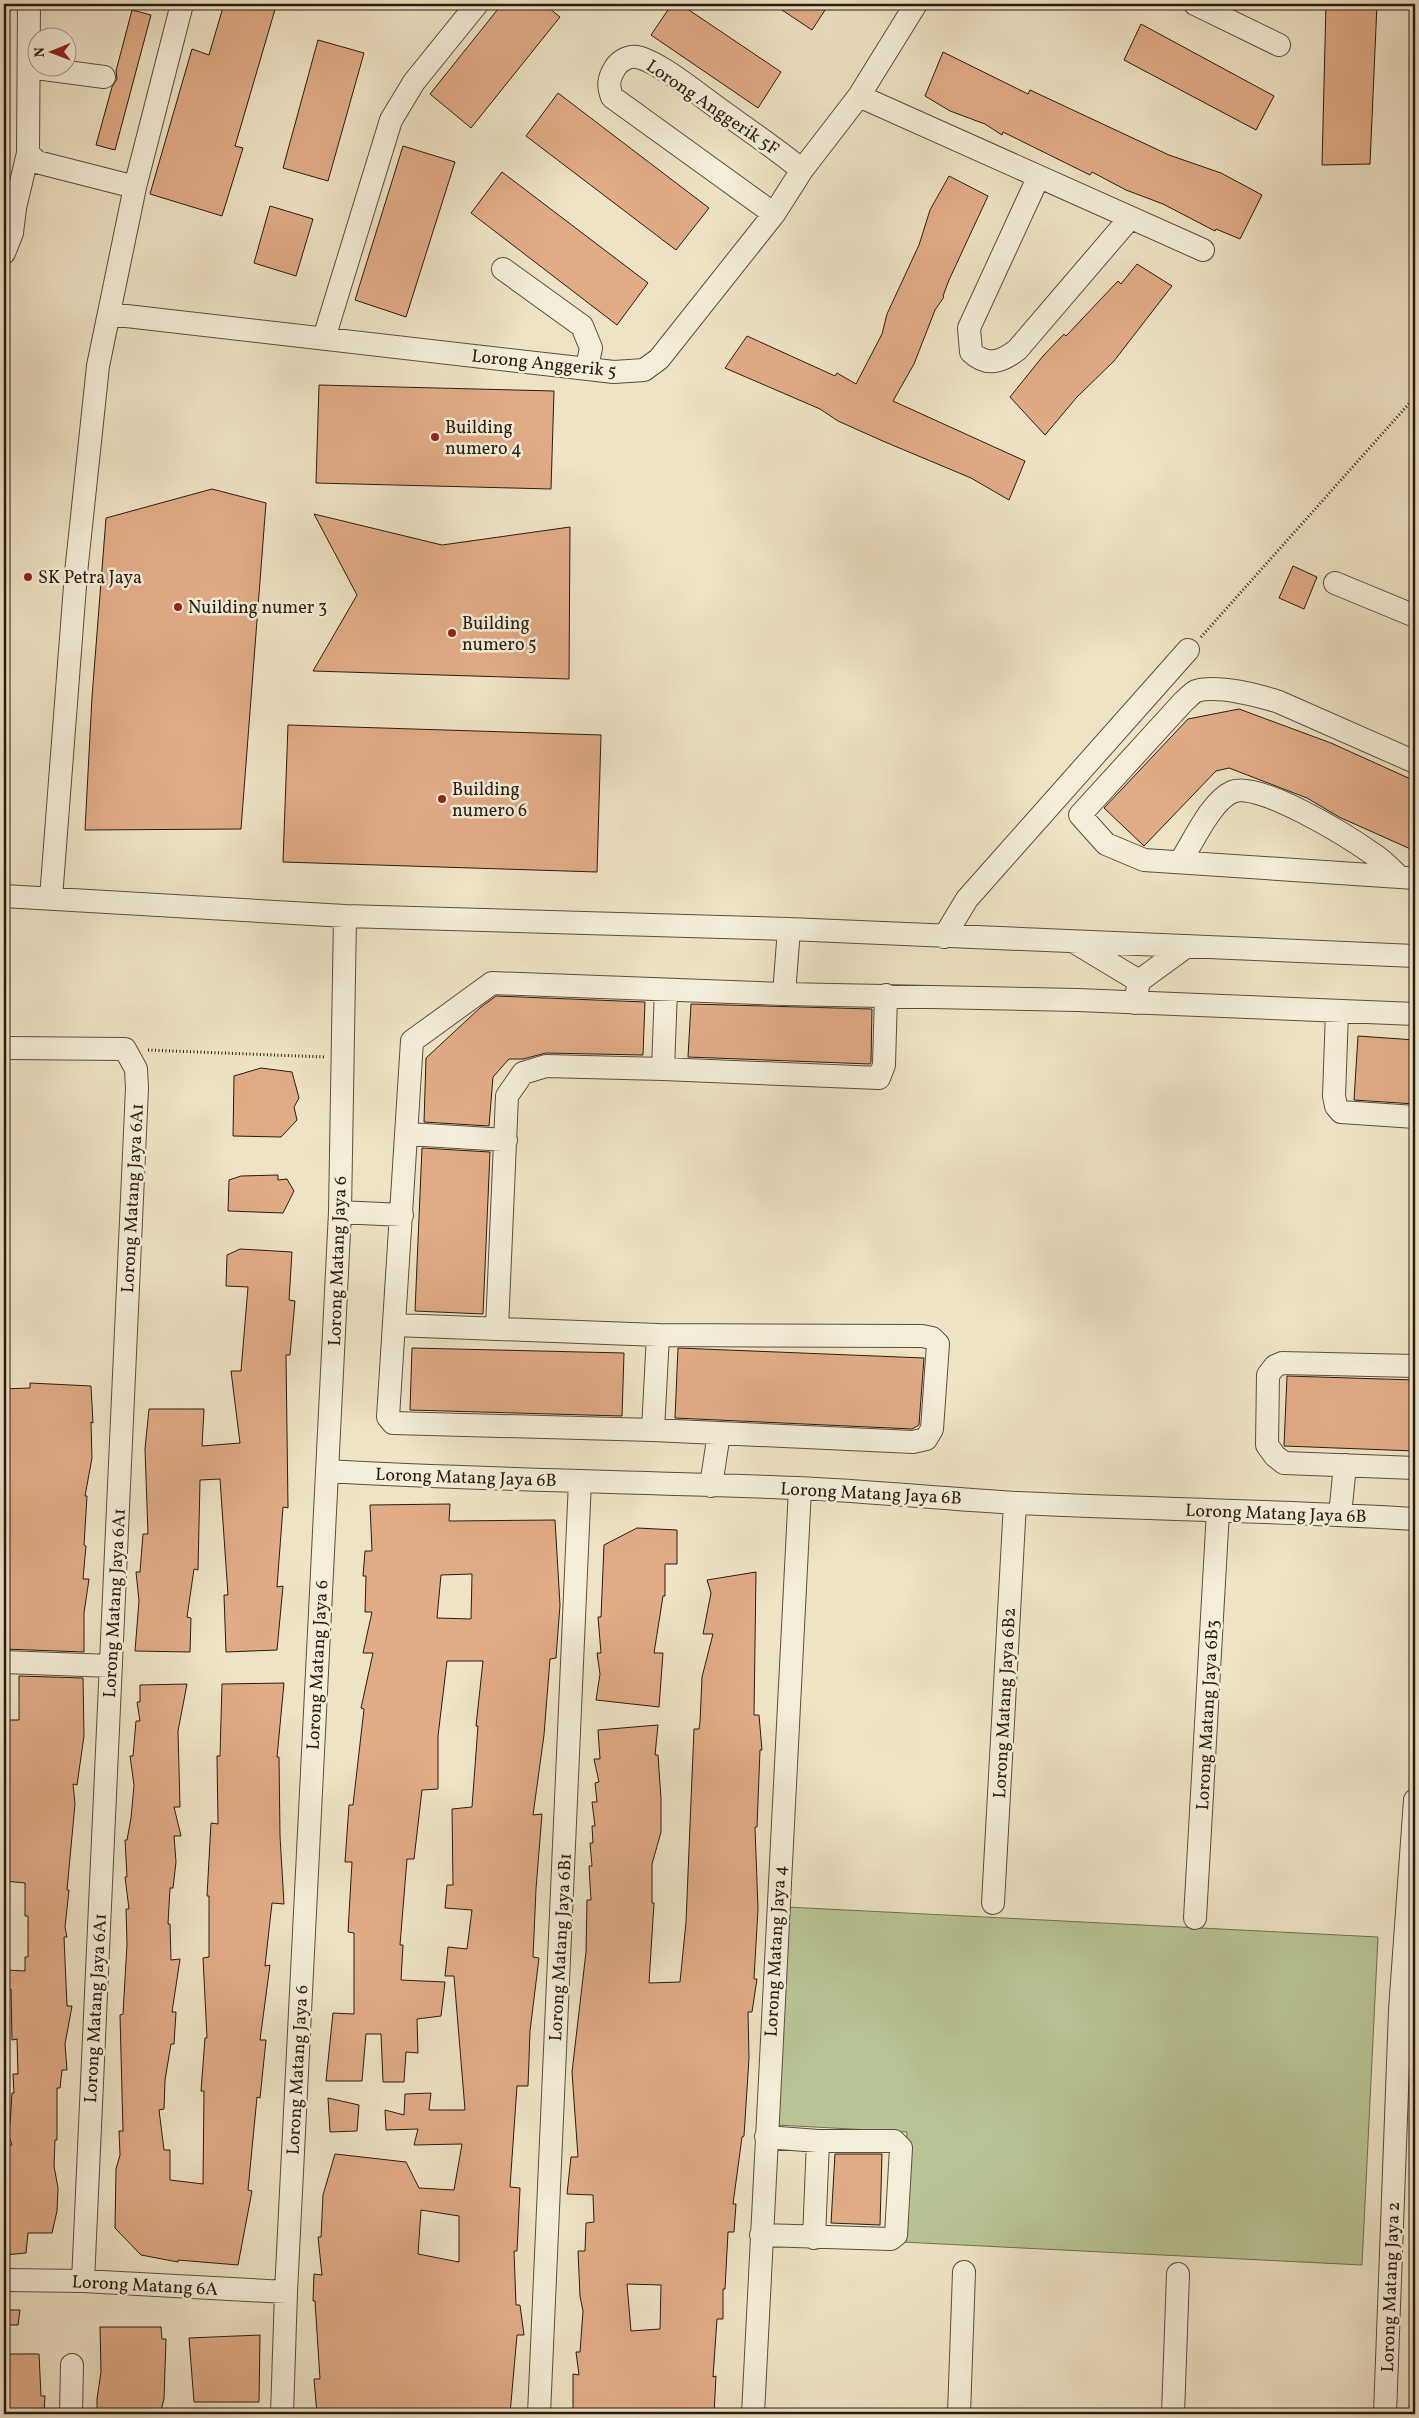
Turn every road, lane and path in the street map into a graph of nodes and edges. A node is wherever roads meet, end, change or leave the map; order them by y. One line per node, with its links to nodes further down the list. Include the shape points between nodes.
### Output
1 (29, 4): 6 (street)
2 (182, 4): 15 (street)
3 (477, 4): 23 (street, via 414,82 391,120)
4 (916, 4): 11 (street, Lorong Anggerik 5)
5 (1195, 4): 7 (street)
6 (29, 28)
7 (1279, 45)
8 (78, 74): 9 (street)
9 (104, 77)
10 (29, 78): 12 (street)
11 (859, 96): 13 (street, Lorong Anggerik 5); 14 (street)
12 (28, 153): 15 (street, via 37,162); 16 (street)
13 (802, 170): 17 (street, Lorong Anggerik 5); 17 (street, Lorong Anggerik 5F, via 660,68 635,57 628,57 617,65 608,82 612,97)
14 (1038, 178): 18 (street); 18 (street, via 969,328 971,352 982,361 1000,361 1017,350)
15 (135, 187): 22 (street)
16 (9, 209): 20 (street, via 12,233)
17 (774, 214): 24 (street, Lorong Anggerik 5, via 659,359 644,370 614,372)
18 (1130, 218): 19 (street)
19 (1203, 250)
20 (4, 253)
21 (502, 269): 24 (street, via 582,326 590,348)
22 (109, 314): 23 (street, Lorong Anggerik 5); 35 (street, via 98,366 86,475)
23 (324, 338): 24 (street, Lorong Anggerik 5)
24 (587, 367)
25 (1415, 397): 28 (path)
26 (1335, 583): 27 (street)
27 (1415, 616)
28 (1188, 650): 30 (street)
29 (1415, 762): 31 (street, via 1279,702 1256,695 1208,689 1194,692 1184,701)
30 (1060, 794): 31 (street); 38 (street, via 967,899)
31 (1080, 815): 32 (street, via 1106,844 1144,860)
32 (1180, 862): 33 (street); 33 (street, via 1216,804 1232,792 1254,790 1305,813)
33 (1407, 877)
34 (4, 896): 35 (street)
35 (51, 898): 36 (street)
36 (345, 916): 37 (street); 51 (street, Lorong Matang Jaya 6)
37 (789, 929): 38 (street); 44 (street)
38 (944, 937): 39 (street)
39 (1073, 942): 40 (street); 42 (street)
40 (1188, 946): 41 (street); 42 (street)
41 (1415, 956)
42 (1139, 981): 46 (street)
43 (666, 990): 44 (street); 52 (street); 54 (street, via 492,983 412,1041)
44 (784, 994): 45 (street)
45 (886, 995): 46 (street); 52 (street, via 884,1065 879,1078)
46 (1136, 1003): 47 (street)
47 (1337, 1012): 48 (street); 53 (street, via 1336,1106 1341,1112)
48 (1415, 1014)
49 (4, 1048): 50 (street)
50 (124, 1049): 51 (path); 75 (street, Lorong Matang Jaya 6A1, via 136,1069 136,1088)
51 (342, 1057): 56 (street, Lorong Matang Jaya 6)
52 (662, 1068): 55 (street, via 546,1066 523,1073 507,1096)
53 (1415, 1117)
54 (408, 1134): 55 (street); 57 (street)
55 (506, 1140): 59 (street)
56 (340, 1212): 57 (street); 66 (street, Lorong Matang Jaya 6)
57 (402, 1214): 58 (street)
58 (395, 1325): 59 (street); 62 (street, via 388,1417 393,1423)
59 (497, 1328): 60 (street)
60 (658, 1335): 62 (street); 63 (street, via 922,1336 932,1338 938,1344 932,1429 926,1438 913,1442)
61 (1415, 1366): 64 (street, via 1282,1363 1268,1375 1267,1445 1275,1456 1284,1463)
62 (653, 1430): 63 (street)
63 (719, 1433): 68 (street)
64 (1345, 1465): 65 (street); 72 (street)
65 (1415, 1468)
66 (327, 1471): 67 (street, Lorong Matang Jaya 6B); 88 (street, Lorong Matang Jaya 6)
67 (580, 1481): 68 (street, Lorong Matang Jaya 6B); 92 (street, Lorong Matang Jaya 6B1)
68 (710, 1486): 69 (street, Lorong Matang Jaya 6B)
69 (800, 1488): 70 (street, Lorong Matang Jaya 6B); 80 (street, Lorong Matang Jaya 4)
70 (1015, 1503): 71 (street, Lorong Matang Jaya 6B); 78 (street, Lorong Matang Jaya 6B2)
71 (1218, 1512): 72 (street, Lorong Matang Jaya 6B); 79 (street, Lorong Matang Jaya 6B3)
72 (1340, 1514): 73 (street, Lorong Matang Jaya 6B)
73 (1415, 1519)
74 (4, 1662): 75 (street)
75 (111, 1666): 87 (street, Lorong Matang Jaya 6A1)
76 (1415, 1800): 77 (street, Lorong Matang Jaya 2)
77 (1413, 1869): 96 (street, Lorong Matang Jaya 2, via 1400,2010)
78 (993, 1903)
79 (1195, 1918)
80 (766, 2137): 81 (street); 82 (street, Lorong Matang Jaya 4)
81 (818, 2141): 83 (street); 83 (street, via 894,2141 901,2148 896,2235 884,2240)
82 (761, 2235): 83 (street); 93 (street, Lorong Matang Jaya 4)
83 (814, 2238)
84 (964, 2272): 94 (street)
85 (1178, 2274): 95 (street)
86 (4, 2280): 87 (street, Lorong Matang 6A)
87 (83, 2281): 88 (street, Lorong Matang 6A)
88 (286, 2292): 91 (street, Lorong Matang Jaya 6)
89 (72, 2365): 90 (street)
90 (71, 2414)
91 (282, 2414)
92 (539, 2414)
93 (752, 2414)
94 (959, 2414)
95 (1172, 2414)
96 (1386, 2414)

